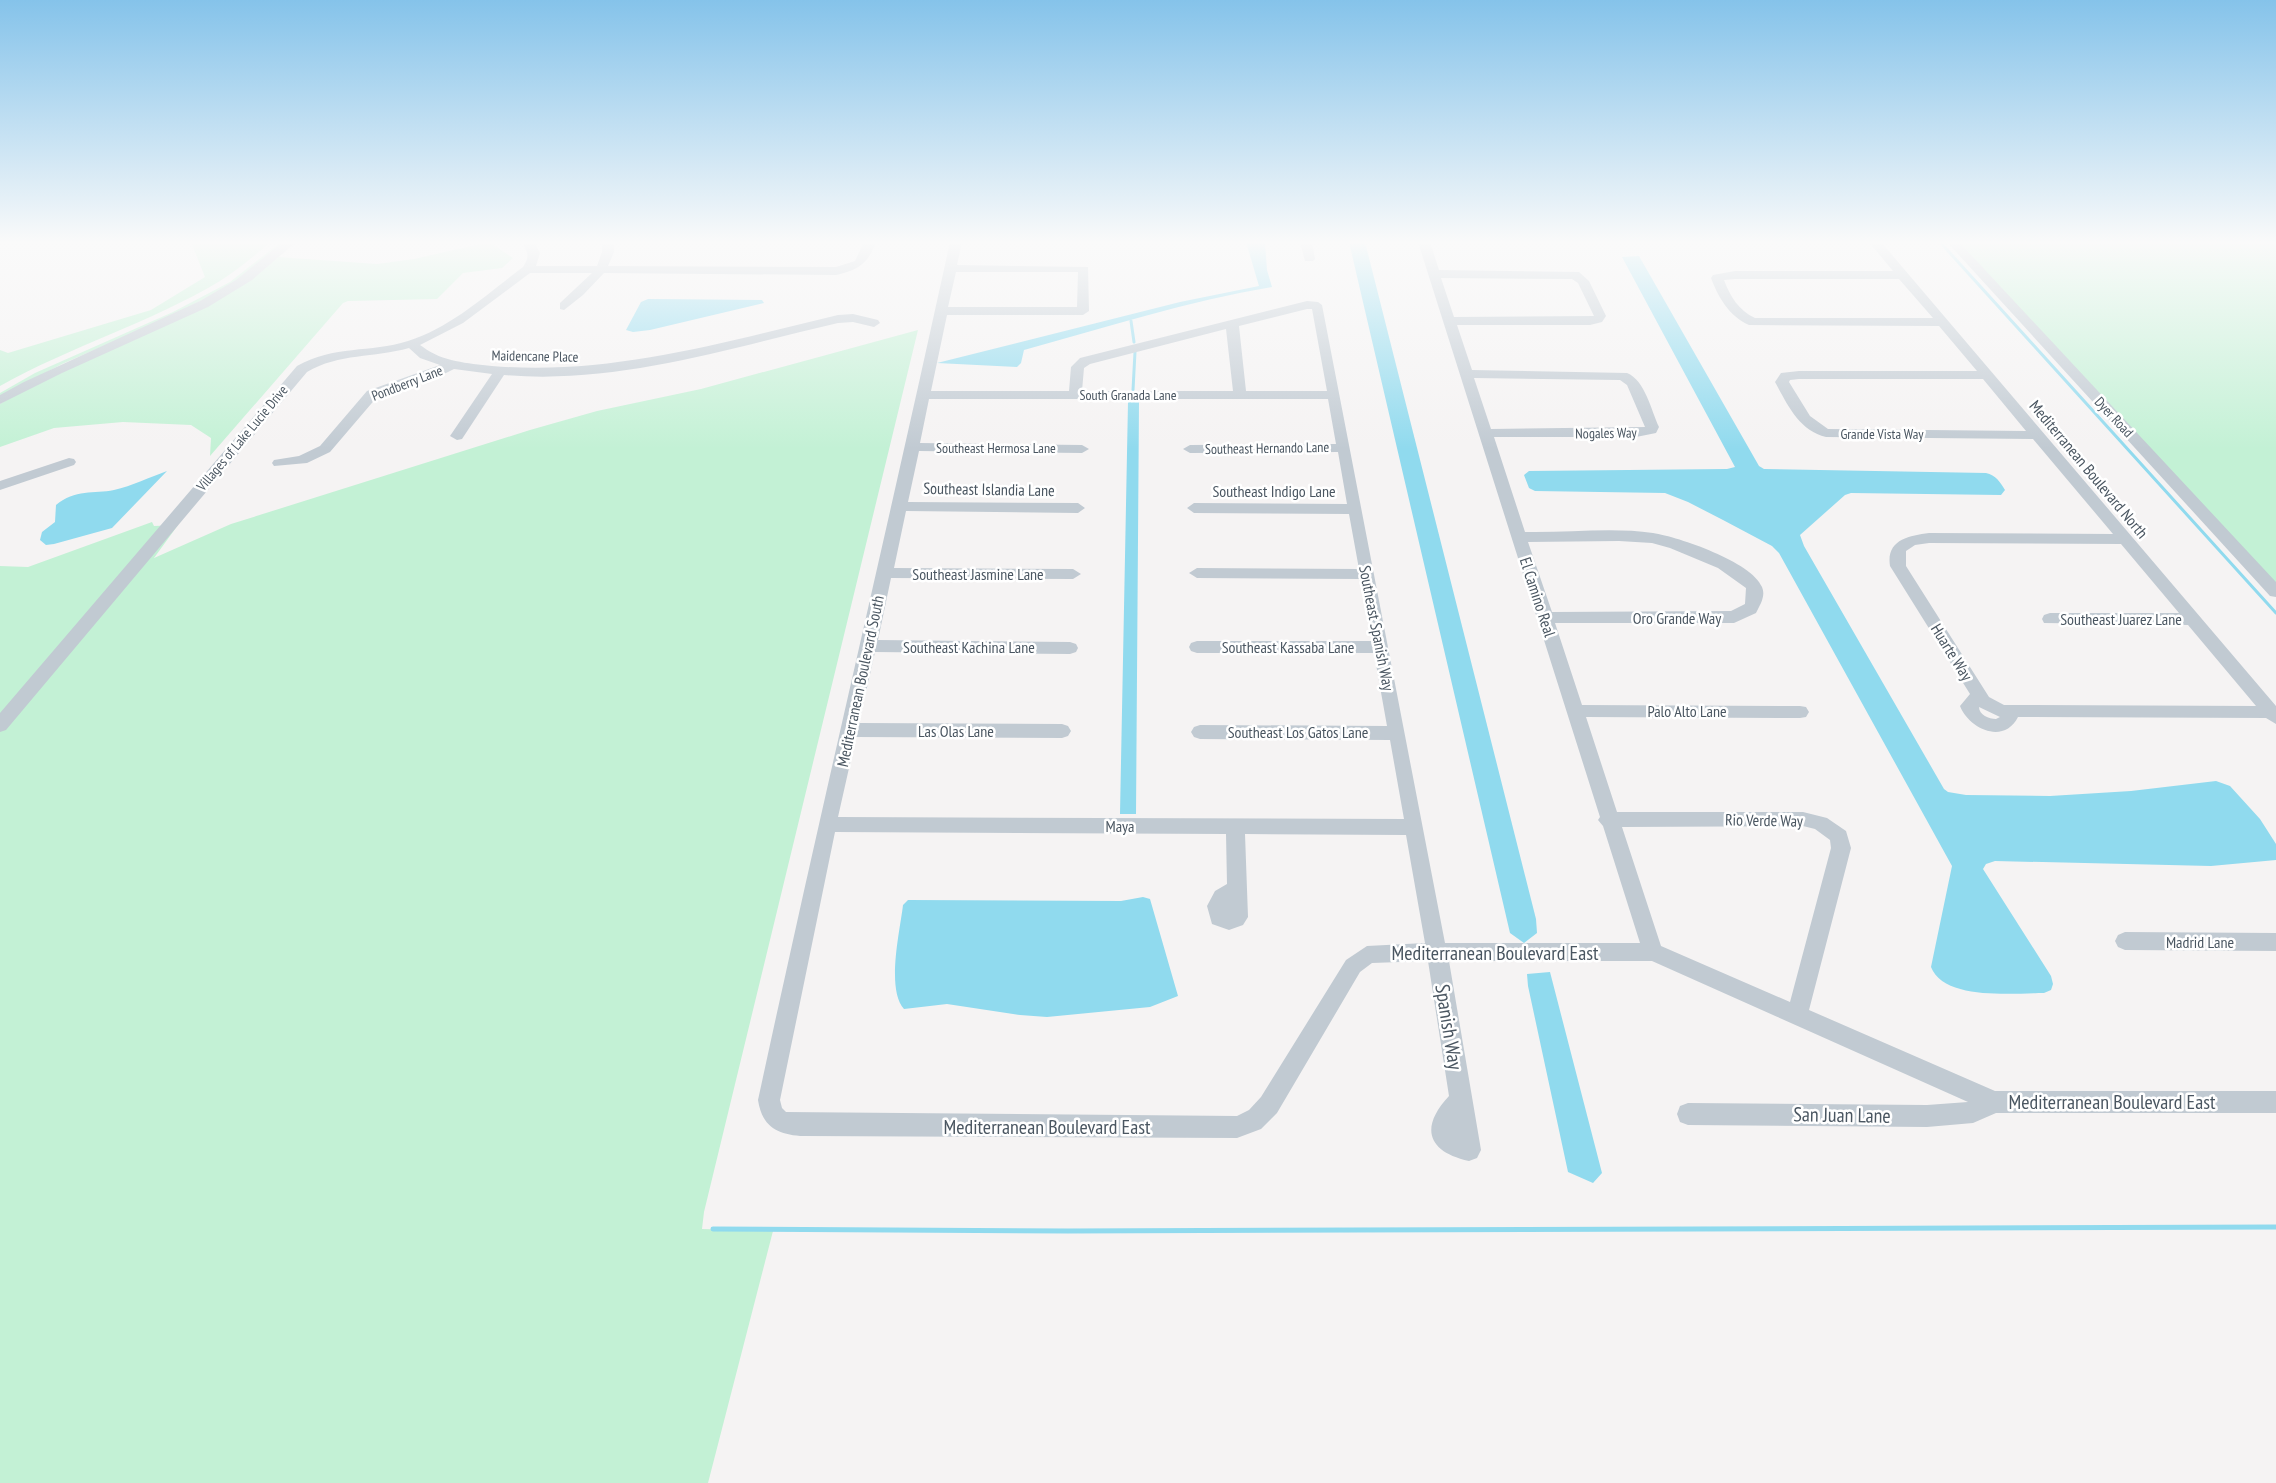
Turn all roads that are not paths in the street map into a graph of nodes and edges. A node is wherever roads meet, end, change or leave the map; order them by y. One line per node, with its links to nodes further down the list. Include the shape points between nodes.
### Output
1 (167, 311): 21 (street)
2 (189, 311): 26 (street, via 65,365)
3 (470, 311): 16 (street, Villages of Lake Lucie Drive, via 448,327)
4 (942, 311): 22 (street, Mediterranean Boulevard South)
5 (1281, 311): 15 (street, Southeast Spanish Way)
6 (1319, 311): 25 (street, Southeast Spanish Way)
7 (1447, 311): 12 (street, El Camino Real)
8 (1598, 311): 12 (street, via 1600,316 1595,321)
9 (1736, 311): 13 (street, via 1753,322)
10 (1933, 311): 13 (street, Mediterranean Boulevard North)
11 (2017, 311): 47 (street, Dyer Road)
12 (1450, 321): 19 (street, El Camino Real)
13 (1942, 322): 20 (street, Mediterranean Boulevard North)
14 (874, 323): 18 (street, Maidencane Place, via 838,319 677,357 582,372)
15 (1232, 323): 23 (street, via 1084,361 1078,367); 24 (street)
16 (412, 344): 17 (street, Maidencane Place, via 428,358); 58 (street, Villages of Lake Lucie Drive, via 336,354 309,364 296,374)
17 (453, 364): 18 (street, Maidencane Place); 35 (street, Pondberry Lane, via 372,394 325,449 302,460)
18 (500, 372): 29 (street)
19 (1467, 374): 27 (street, El Camino Real); 27 (street, Nogales Way, via 1622,376 1634,385 1652,427 1636,433)
20 (1986, 375): 28 (street, Mediterranean Boulevard North); 28 (street, Grande Vista Way, via 1799,375 1786,376 1782,382 1809,426 1826,433)
21 (0, 389)
22 (922, 395): 23 (street, South Granada Lane); 30 (street, Mediterranean Boulevard South)
23 (1075, 395): 24 (street, South Granada Lane)
24 (1240, 395): 25 (street, South Granada Lane)
25 (1334, 395): 31 (street, Southeast Spanish Way)
26 (0, 400)
27 (1484, 433): 41 (street, El Camino Real)
28 (2036, 435): 42 (street, Mediterranean Boulevard North)
29 (457, 436)
30 (911, 447): 32 (street, Southeast Hermosa Lane); 37 (street, Mediterranean Boulevard South)
31 (1343, 448): 33 (street, Southeast Hernando Lane); 40 (street, Southeast Spanish Way)
32 (1082, 449)
33 (1190, 449)
34 (69, 462): 36 (street)
35 (279, 463)
36 (0, 486)
37 (900, 506): 38 (street, Southeast Islandia Lane); 43 (street, Mediterranean Boulevard South)
38 (1078, 508)
39 (1194, 508): 40 (street, Southeast Indigo Lane)
40 (1354, 509): 46 (street, Southeast Spanish Way)
41 (1518, 537): 48 (street, El Camino Real); 48 (street, Oro Grande Way, via 1663,540 1728,567 1754,587 1755,599 1750,609 1734,617)
42 (2123, 539): 50 (street, Mediterranean Boulevard North); 57 (street, Huarte Way, via 1929,538 1898,548 1898,566 1979,696 1969,706 1974,717 1996,726 2008,722 2011,713)
43 (883, 573): 45 (street, Southeast Jasmine Lane); 51 (street, Mediterranean Boulevard South)
44 (1197, 573): 46 (street)
45 (1073, 574)
46 (1367, 574): 53 (street, Southeast Spanish Way)
47 (2276, 591)
48 (1545, 618): 55 (street, El Camino Real)
49 (2050, 619): 50 (street, Southeast Juarez Lane)
50 (2193, 619): 57 (street, Mediterranean Boulevard North)
51 (868, 646): 54 (street, Southeast Kachina Lane); 59 (street, Mediterranean Boulevard South)
52 (1197, 647): 53 (street, Southeast Kassaba Lane)
53 (1380, 647): 62 (street, Southeast Spanish Way)
54 (1070, 648)
55 (1574, 711): 56 (street, Palo Alto Lane); 63 (street, El Camino Real)
56 (1800, 712)
57 (2273, 715)
58 (0, 725)
59 (850, 730): 60 (street, Las Olas Lane); 64 (street, Mediterranean Boulevard South)
60 (1062, 731)
61 (1200, 732): 62 (street, Southeast Los Gatos Lane)
62 (1396, 733): 66 (street, Southeast Spanish Way)
63 (1608, 820): 70 (street, El Camino Real); 72 (street, Rio Verde Way, via 1803,819 1845,835)
64 (827, 824): 65 (street, Maya); 77 (street, Mediterranean Boulevard South, via 769,1100)
65 (1235, 827): 66 (street, Maya); 67 (street)
66 (1413, 827): 71 (street, Southeast Spanish Way)
67 (1237, 888)
68 (2125, 941): 69 (street, Madrid Lane)
69 (2276, 942)
70 (1653, 952): 71 (street, Mediterranean Boulevard East); 72 (street, Mediterranean Boulevard East)
71 (1438, 953): 73 (street, Spanish Way); 77 (street, Mediterranean Boulevard East, via 1391,952 1359,960 1253,1123 1231,1128 804,1125 785,1124)
72 (1797, 1015): 74 (street, Mediterranean Boulevard East)
73 (1461, 1100)
74 (1994, 1102): 75 (street, Mediterranean Boulevard East); 76 (street, San Juan Lane, via 1973,1112 1927,1116)
75 (2276, 1102)
76 (1688, 1114)
77 (776, 1119)

